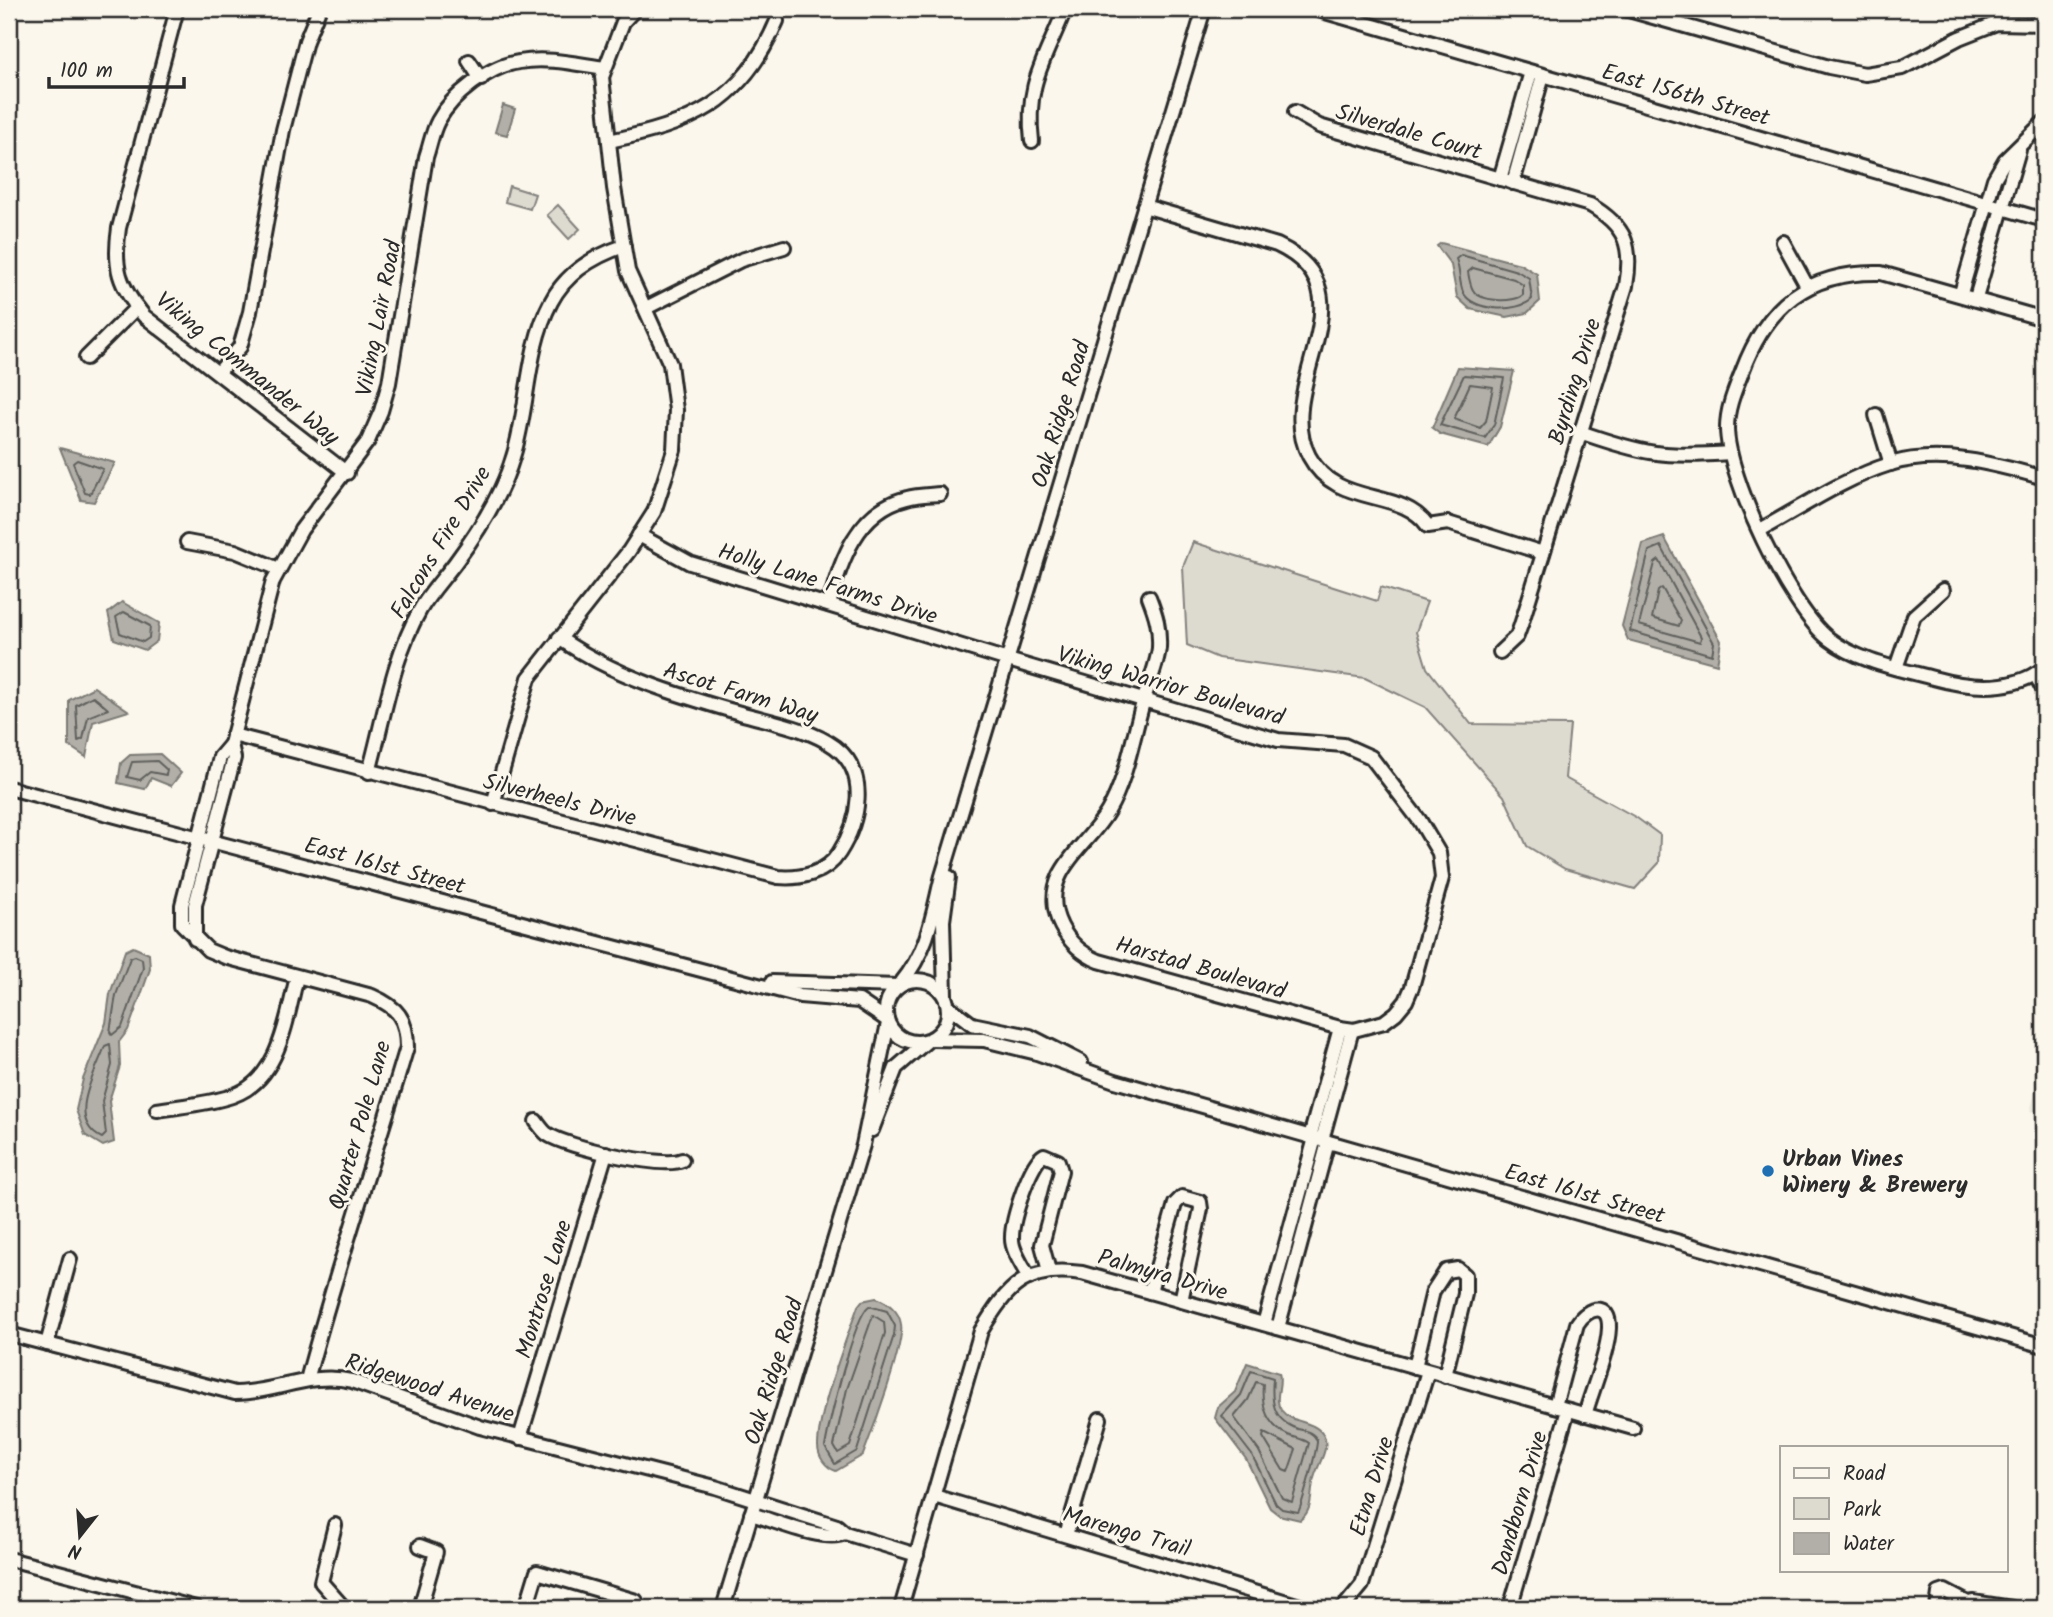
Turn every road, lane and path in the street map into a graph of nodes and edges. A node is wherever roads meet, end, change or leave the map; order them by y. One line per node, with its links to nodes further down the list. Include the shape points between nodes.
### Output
1 (177, 9): 34 (street, Viking Commander Way, via 115,251 121,285)
2 (319, 9): 38 (street, via 285,119 250,312 240,347)
3 (635, 9): 14 (street, via 623,22)
4 (1065, 9): 20 (street, via 1032,85 1028,112)
5 (1204, 9): 25 (street, Oak Ridge Road)
6 (1315, 9): 9 (street, East 156th Street)
7 (1625, 9): 11 (street, via 1865,74 1902,68)
8 (1995, 9): 11 (street)
9 (1332, 11): 15 (street, East 156th Street)
10 (777, 21): 19 (street, via 753,66 707,108 671,127)
11 (1997, 23): 12 (street)
12 (2044, 23)
13 (469, 61): 16 (street)
14 (604, 68): 16 (street, Viking Lair Road, via 557,61 519,62 499,67); 19 (street)
15 (1537, 74): 22 (street); 23 (street); 24 (street, East 156th Street)
16 (481, 79): 43 (street, Viking Lair Road, via 438,121 426,157 389,383 368,441)
17 (1295, 112): 22 (street, Silverdale Court, via 1319,126)
18 (2044, 122): 21 (street)
19 (609, 141): 29 (street)
20 (1032, 141)
21 (2019, 150): 24 (street, via 2005,160); 26 (street)
22 (1500, 180): 23 (street, Silverdale Court)
23 (1513, 183): 40 (street, Byrding Drive, via 1590,205 1606,215 1628,245 1626,286)
24 (1987, 203): 26 (street, East 156th Street); 32 (street)
25 (1144, 206): 49 (street, via 1277,245 1302,262 1319,288 1323,310 1298,415 1310,458 1325,477 1343,489 1417,512 1429,526 1448,523); 56 (street, Oak Ridge Road)
26 (2003, 208): 27 (street, East 156th Street); 33 (street)
27 (2044, 220)
28 (1783, 242): 31 (street)
29 (624, 246): 35 (street, via 628,271); 62 (street, Falcons Fire Drive, via 596,255 551,301 536,346 513,458 464,551 420,610 398,660)
30 (784, 247): 35 (street, via 741,260)
31 (1807, 286): 32 (street, via 1855,272 1881,273); 41 (street, via 1776,310 1751,349 1729,407)
32 (1961, 293): 33 (street)
33 (1976, 298): 36 (street)
34 (137, 307): 37 (street); 38 (street, Viking Commander Way)
35 (646, 308): 47 (street, via 670,364 676,410 674,450 664,485)
36 (2044, 319)
37 (86, 358)
38 (219, 372): 43 (street, Viking Commander Way)
39 (1877, 415): 42 (street)
40 (1580, 432): 41 (street, via 1640,453 1667,457); 49 (street, Byrding Drive)
41 (1730, 453): 46 (street)
42 (1891, 464): 44 (street, via 1932,458 1966,460); 46 (street)
43 (346, 472): 50 (street, Viking Lair Road)
44 (2044, 478)
45 (940, 494): 53 (street, via 905,498 877,513 855,535 839,564)
46 (1760, 530): 57 (street, via 1808,619 1830,640)
47 (639, 535): 53 (street, Holly Lane Farms Drive, via 690,563); 54 (street)
48 (187, 542): 50 (street, via 235,551)
49 (1543, 553): 55 (street, Byrding Drive, via 1517,636)
50 (279, 569): 61 (street, Viking Lair Road)
51 (1943, 590): 57 (street, via 1914,616)
52 (1149, 597): 60 (street, via 1160,623 1159,651)
53 (829, 605): 56 (street, Holly Lane Farms Drive)
54 (559, 638): 64 (street, via 529,678); 65 (street, Ascot Farm Way, via 622,674 797,730 836,748 857,782)
55 (1500, 652)
56 (1009, 660): 60 (street, Viking Warrior Boulevard); 66 (street, Oak Ridge Road)
57 (1896, 668): 58 (street, via 1957,684 2002,685)
58 (2040, 671): 59 (street)
59 (2044, 691)
60 (1144, 699): 75 (street, Harstad Boulevard, via 1108,811 1060,874 1056,900 1061,929 1079,950 1099,961); 75 (street, Viking Warrior Boulevard, via 1278,740 1344,745 1371,757 1420,821 1439,853 1442,878 1412,987 1406,1001 1384,1022)
61 (232, 740): 62 (street, Silverheels Drive); 67 (street, via 220,757); 68 (street, Viking Lair Road, via 234,758)
62 (369, 772): 64 (street, Silverheels Drive)
63 (9, 789): 67 (street, East 161st Street)
64 (493, 804): 65 (street, Silverheels Drive, via 793,878 828,866)
65 (852, 824)
66 (957, 832): 72 (street, Oak Ridge Road, via 920,959); 73 (street, Oak Ridge Road, via 943,921)
67 (198, 838): 68 (street, East 161st Street); 69 (street, via 182,905 182,923)
68 (213, 842): 69 (street, via 195,905); 71 (street, East 161st Street)
69 (195, 939): 70 (street, Quarter Pole Lane, via 225,957)
70 (297, 977): 78 (street, via 276,1052 265,1072 234,1095); 96 (street, Quarter Pole Lane, via 394,1006 407,1028 407,1047)
71 (751, 981): 72 (street, East 161st Street); 74 (street, East 161st Street, via 800,996 859,1001)
72 (900, 985): 73 (street, via 911,980 931,982); 74 (street, via 888,999)
73 (947, 1001): 76 (street, via 945,1026); 77 (street, East 161st Street, via 972,1024 1030,1036)
74 (888, 1021): 76 (street, via 899,1037); 81 (street, Oak Ridge Road)
75 (1346, 1029): 80 (street)
76 (930, 1039): 77 (street, East 161st Street, via 985,1040); 81 (street, Oak Ridge Road, via 896,1069)
77 (1115, 1081): 80 (street, East 161st Street)
78 (157, 1110)
79 (536, 1121): 82 (street, via 546,1134)
80 (1319, 1140): 89 (street); 90 (street); 93 (street, East 161st Street)
81 (863, 1145): 104 (street, Oak Ridge Road)
82 (606, 1153): 83 (street, via 661,1164); 102 (street, Montrose Lane)
83 (682, 1160)
84 (71, 1259): 92 (street)
85 (1049, 1271): 86 (street, Palmyra Drive); 86 (street, via 1042,1245 1061,1171 1058,1161 1044,1155 1029,1176 1012,1237); 87 (street, Palmyra Drive, via 1082,1273)
86 (1029, 1278): 103 (street, Palmyra Drive, via 1001,1298 981,1331)
87 (1150, 1292): 88 (street, Palmyra Drive); 88 (street, via 1175,1204 1188,1197 1199,1202 1201,1209)
88 (1181, 1301): 89 (street, Palmyra Drive)
89 (1264, 1324): 90 (street, Palmyra Drive)
90 (1278, 1328): 94 (street, Palmyra Drive)
91 (9, 1334): 92 (street, Ridgewood Avenue)
92 (47, 1344): 96 (street, Ridgewood Avenue, via 234,1393)
93 (2044, 1346)
94 (1421, 1369): 95 (street, Palmyra Drive); 95 (street, Etna Drive, via 1433,1291 1446,1271 1458,1269 1465,1275 1465,1294); 121 (street, Etna Drive, via 1362,1585)
95 (1445, 1376): 97 (street, Palmyra Drive)
96 (307, 1380): 102 (street, Ridgewood Avenue, via 330,1376 352,1381)
97 (1555, 1406): 98 (street, Palmyra Drive); 99 (street, via 1577,1324 1584,1313 1599,1310 1609,1331)
98 (1568, 1410): 99 (street, Palmyra Drive); 122 (street, Dandborn Drive)
99 (1585, 1415): 101 (street, Palmyra Drive)
100 (1100, 1419): 108 (street)
101 (1633, 1428)
102 (520, 1438): 104 (street, Ridgewood Avenue)
103 (934, 1496): 108 (street, Marengo Trail); 110 (street, Palmyra Drive)
104 (755, 1500): 105 (street, Oak Ridge Road); 107 (street, Ridgewood Avenue, via 837,1526)
105 (751, 1514): 107 (street, via 821,1535); 118 (street, Oak Ridge Road)
106 (335, 1525): 114 (street, via 321,1582)
107 (845, 1533): 110 (street)
108 (1066, 1535): 120 (street, Marengo Trail)
109 (420, 1546): 115 (street, via 436,1552)
110 (917, 1555): 119 (street, Palmyra Drive)
111 (9, 1559): 113 (street)
112 (1968, 1603): 123 (street, via 1945,1591 1939,1593); 124 (street); 125 (street)
113 (196, 1608)
114 (344, 1608)
115 (420, 1608)
116 (526, 1608): 117 (street, via 537,1572 636,1601)
117 (634, 1608)
118 (723, 1608)
119 (901, 1608)
120 (1307, 1608)
121 (1343, 1608)
122 (1510, 1608)
123 (1937, 1608)
124 (1955, 1608)
125 (2012, 1608)

